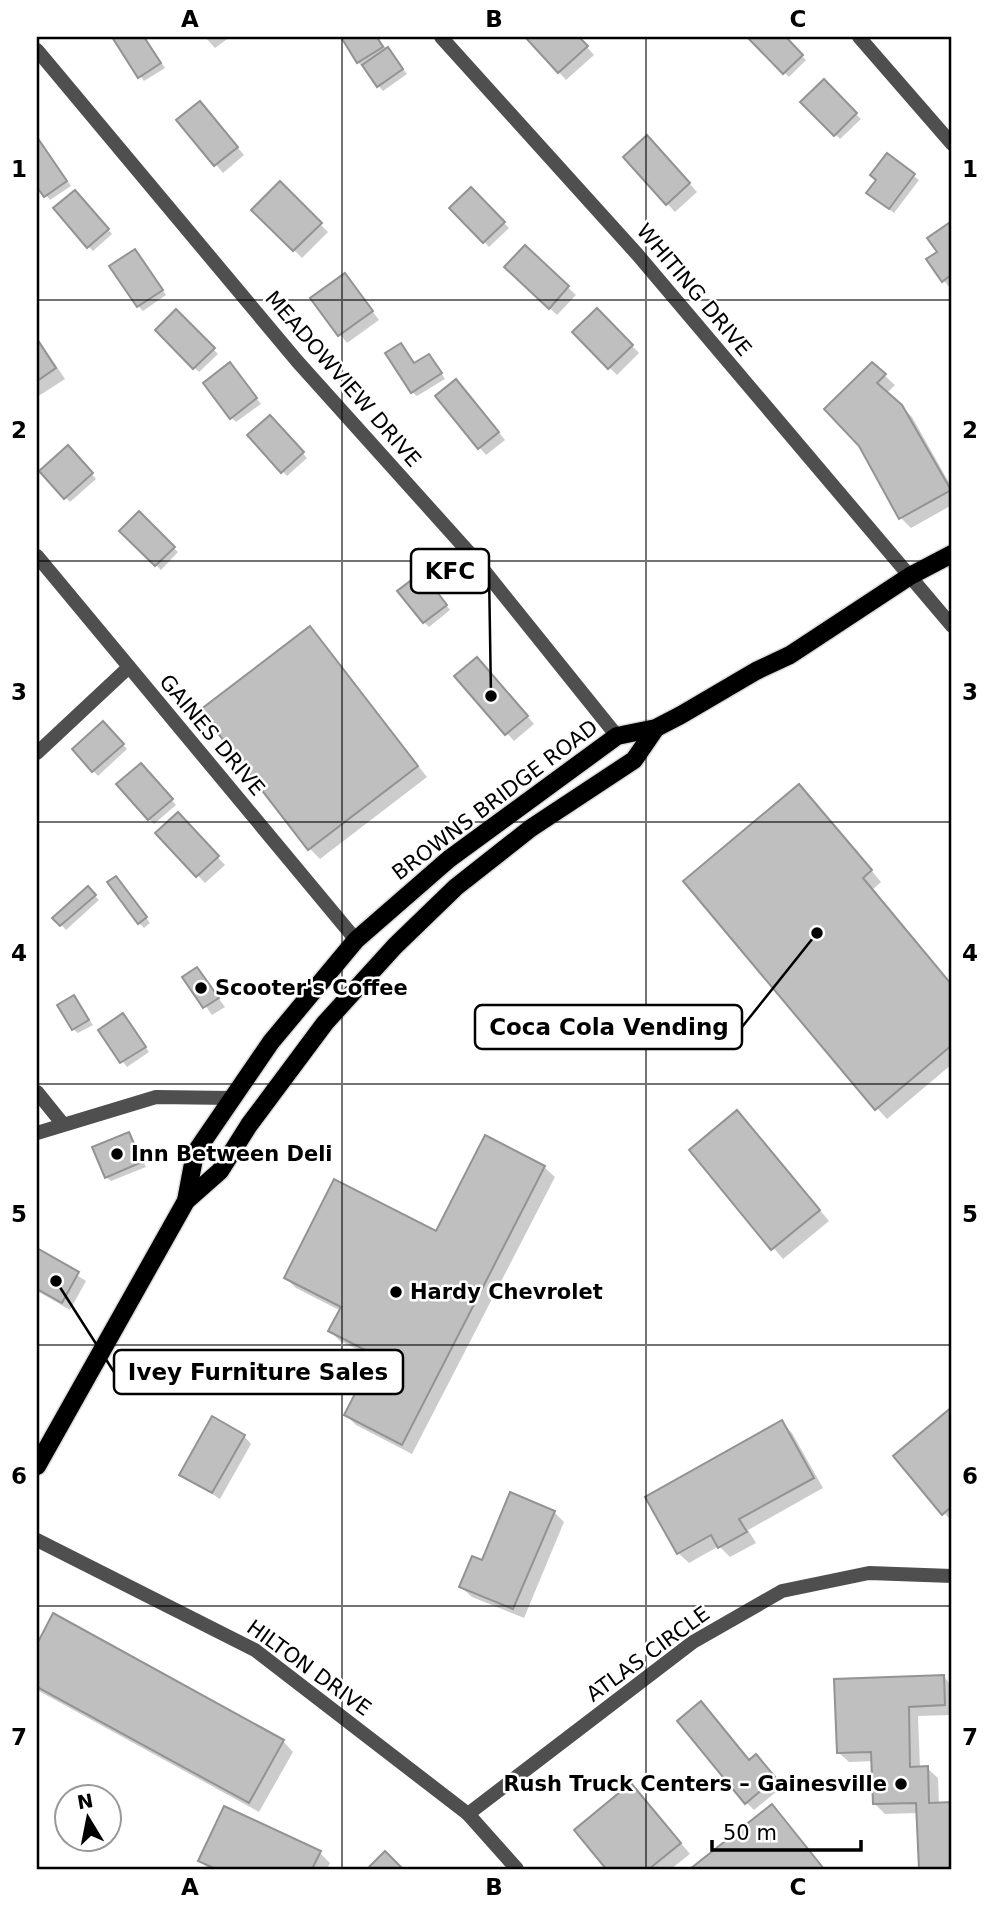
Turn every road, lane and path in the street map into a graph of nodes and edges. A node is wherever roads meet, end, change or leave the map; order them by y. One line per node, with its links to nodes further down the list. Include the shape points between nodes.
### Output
1 (441, 37): 7 (street, WHITING DRIVE, via 637,254)
2 (859, 37): 4 (street)
3 (37, 50): 11 (street, MEADOWVIEW DRIVE, via 297,361 474,558)
4 (952, 144)
5 (952, 554): 7 (main road, BROWNS BRIDGE ROAD)
6 (37, 556): 9 (street, GAINES DRIVE)
7 (910, 576): 8 (street, WHITING DRIVE); 10 (main road, BROWNS BRIDGE ROAD, via 790,656)
8 (952, 626)
9 (129, 667): 12 (street); 13 (street, GAINES DRIVE)
10 (656, 727): 11 (main road, BROWNS BRIDGE ROAD); 18 (main road, BROWNS BRIDGE ROAD, via 634,760 520,837 456,887 395,946 326,1023 220,1171)
11 (617, 736): 13 (main road, BROWNS BRIDGE ROAD, via 449,859)
12 (37, 753)
13 (356, 940): 15 (main road, BROWNS BRIDGE ROAD, via 271,1042)
14 (37, 1093): 16 (street)
15 (232, 1098): 16 (street, via 156,1097); 18 (main road, BROWNS BRIDGE ROAD, via 195,1153)
16 (62, 1123): 17 (street)
17 (37, 1133)
18 (186, 1201): 19 (main road, BROWNS BRIDGE ROAD)
19 (37, 1466)
20 (37, 1540): 22 (street, HILTON DRIVE, via 255,1650)
21 (952, 1576): 22 (street, ATLAS CIRCLE, via 869,1573 782,1591 693,1642)
22 (468, 1814): 23 (street, HILTON DRIVE)
23 (517, 1869)

